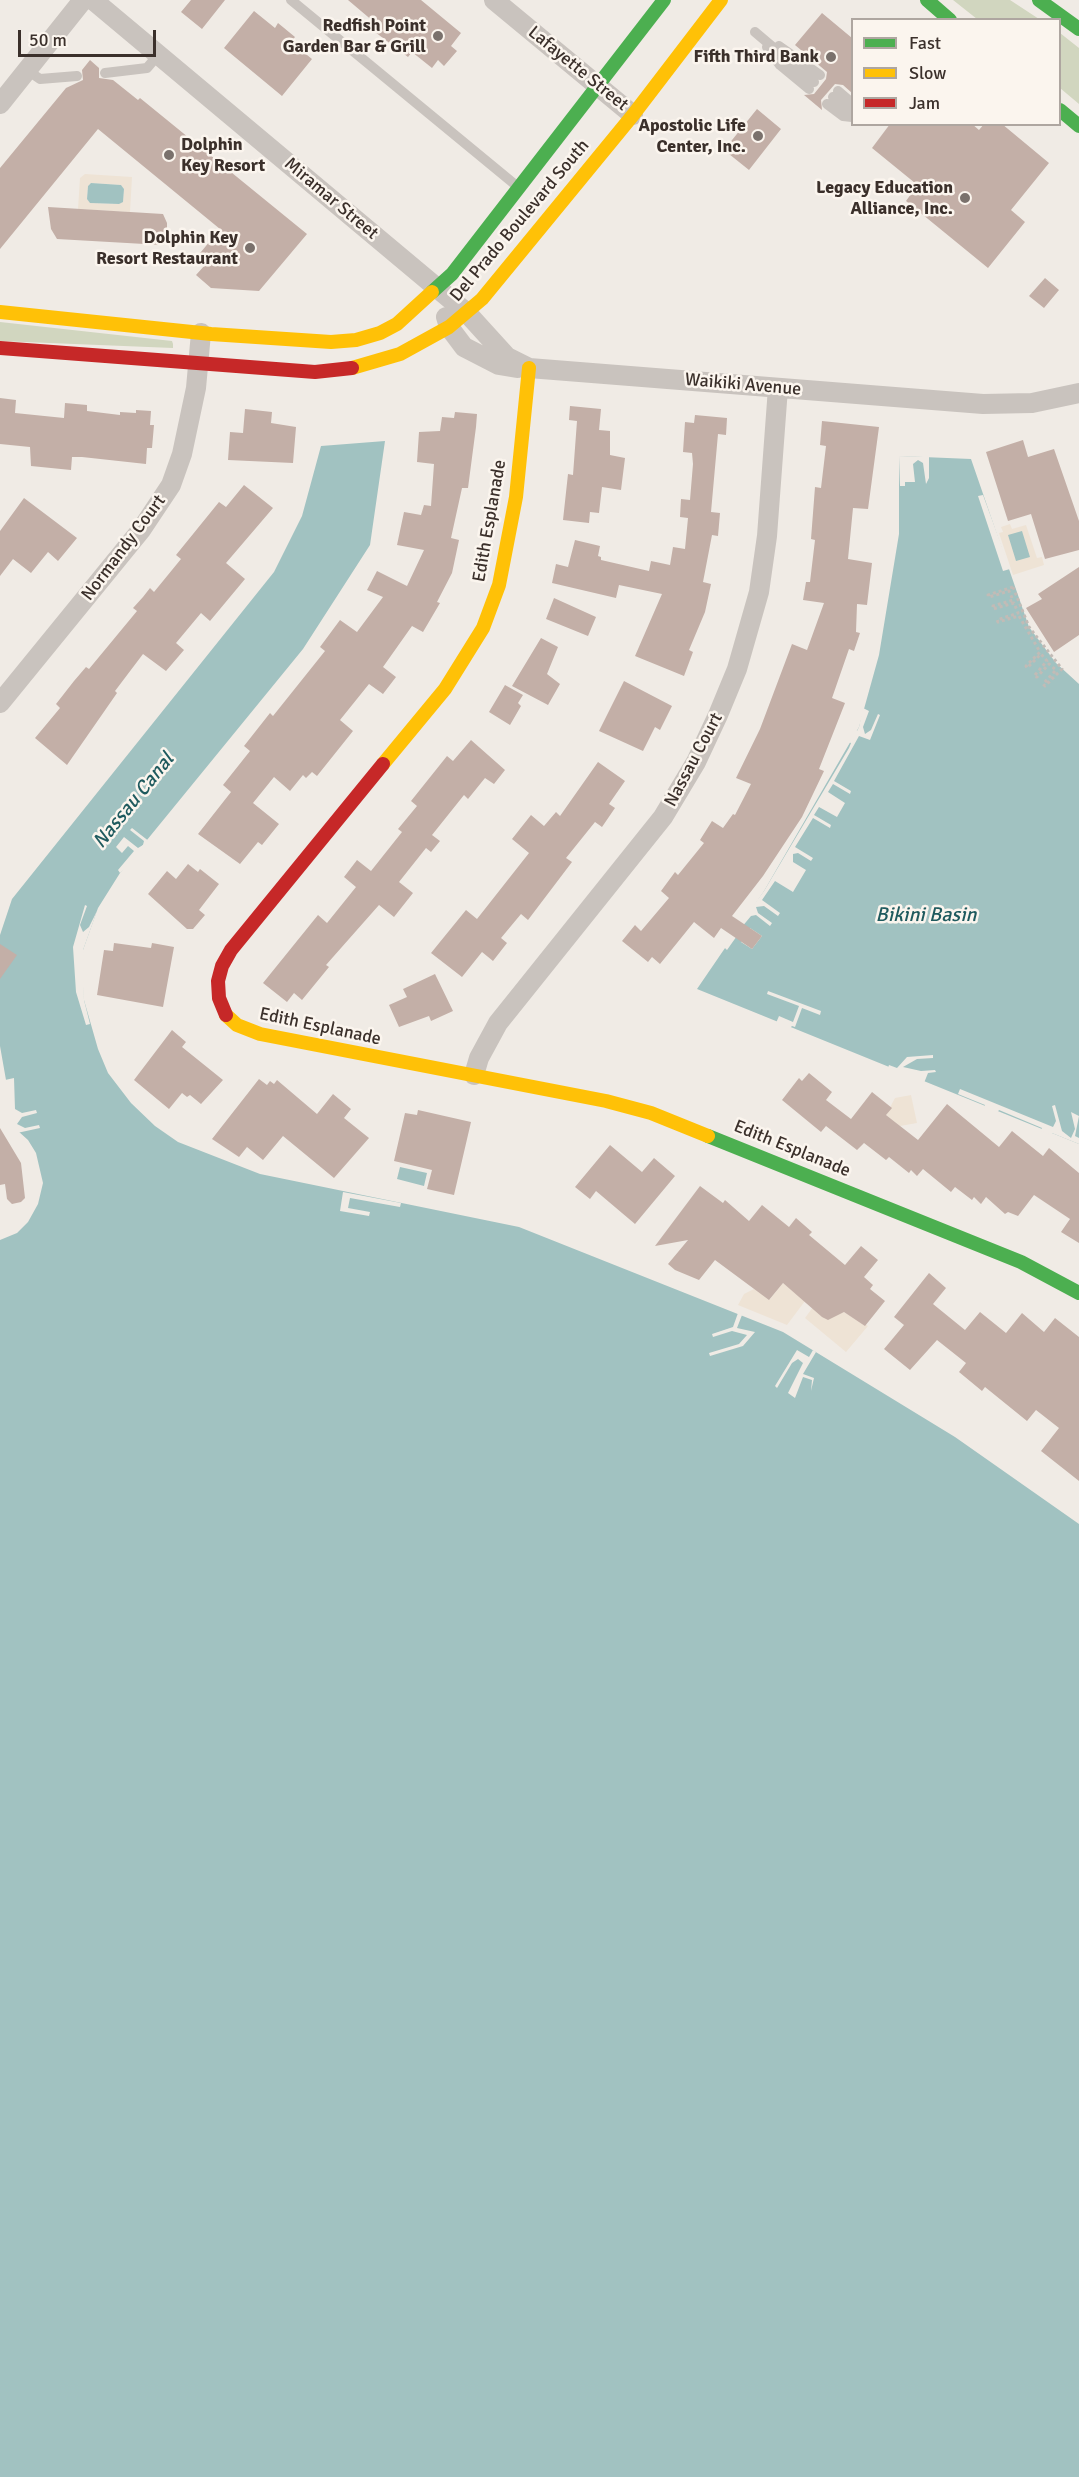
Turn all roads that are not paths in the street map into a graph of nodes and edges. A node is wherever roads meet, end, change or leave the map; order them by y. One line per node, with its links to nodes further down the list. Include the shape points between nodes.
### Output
1 (83, 0): 13 (street)
2 (93, 0): 12 (street, Miramar Street)
3 (291, 0): 26 (lane)
4 (494, 0): 17 (street, Lafayette Street)
5 (664, 0): 17 (street, Del Prado Boulevard South)
6 (721, 0): 23 (street, Del Prado Boulevard South)
7 (927, 0): 10 (street)
8 (1039, 0): 11 (street)
9 (1051, 0): 11 (street)
10 (948, 18)
11 (1078, 28)
12 (158, 55): 14 (lane, via 147,68); 27 (street, Miramar Street)
13 (27, 70): 15 (lane, via 40,79); 20 (street)
14 (105, 73)
15 (77, 76)
16 (814, 82): 16 (lane, via 775,60 759,36 791,52)
17 (597, 85): 23 (street, Lafayette Street); 26 (street, Del Prado Boulevard South)
18 (833, 97): 19 (lane); 21 (lane); 24 (lane, via 843,116)
19 (851, 103)
20 (0, 104)
21 (851, 111)
22 (1061, 112): 25 (street)
23 (633, 114): 29 (street, Del Prado Boulevard South, via 496,283)
24 (851, 117)
25 (1079, 126)
26 (519, 189): 27 (street, Del Prado Boulevard South)
27 (437, 289): 29 (street, Waikiki Avenue); 30 (street); 31 (street, Del Prado Boulevard South, via 397,324 356,340 331,342)
28 (0, 312): 31 (street, Del Prado Boulevard South)
29 (467, 313): 30 (street, Del Prado Boulevard South); 34 (street, Waikiki Avenue, via 507,357)
30 (449, 327): 33 (street, Del Prado Boulevard South, via 400,354 358,367 282,370); 34 (street, via 464,347 478,355 513,369)
31 (201, 333): 33 (street, Normandy Court)
32 (0, 348): 33 (street, Del Prado Boulevard South)
33 (198, 363): 37 (street, Normandy Court, via 185,444 166,493 141,530)
34 (529, 368): 35 (street, Waikiki Avenue); 38 (street, Edith Esplanade, via 508,545 483,628 445,689 231,950 222,966 218,988 224,1013 237,1025 252,1031)
35 (778, 388): 36 (street, Waikiki Avenue, via 983,404 1032,403); 38 (street, Nassau Court, via 759,592 737,669 718,715 663,818 498,1023)
36 (1079, 393)
37 (0, 703)
38 (474, 1075): 39 (street, Edith Esplanade, via 606,1101 682,1124 1021,1262)
39 (1079, 1293)

